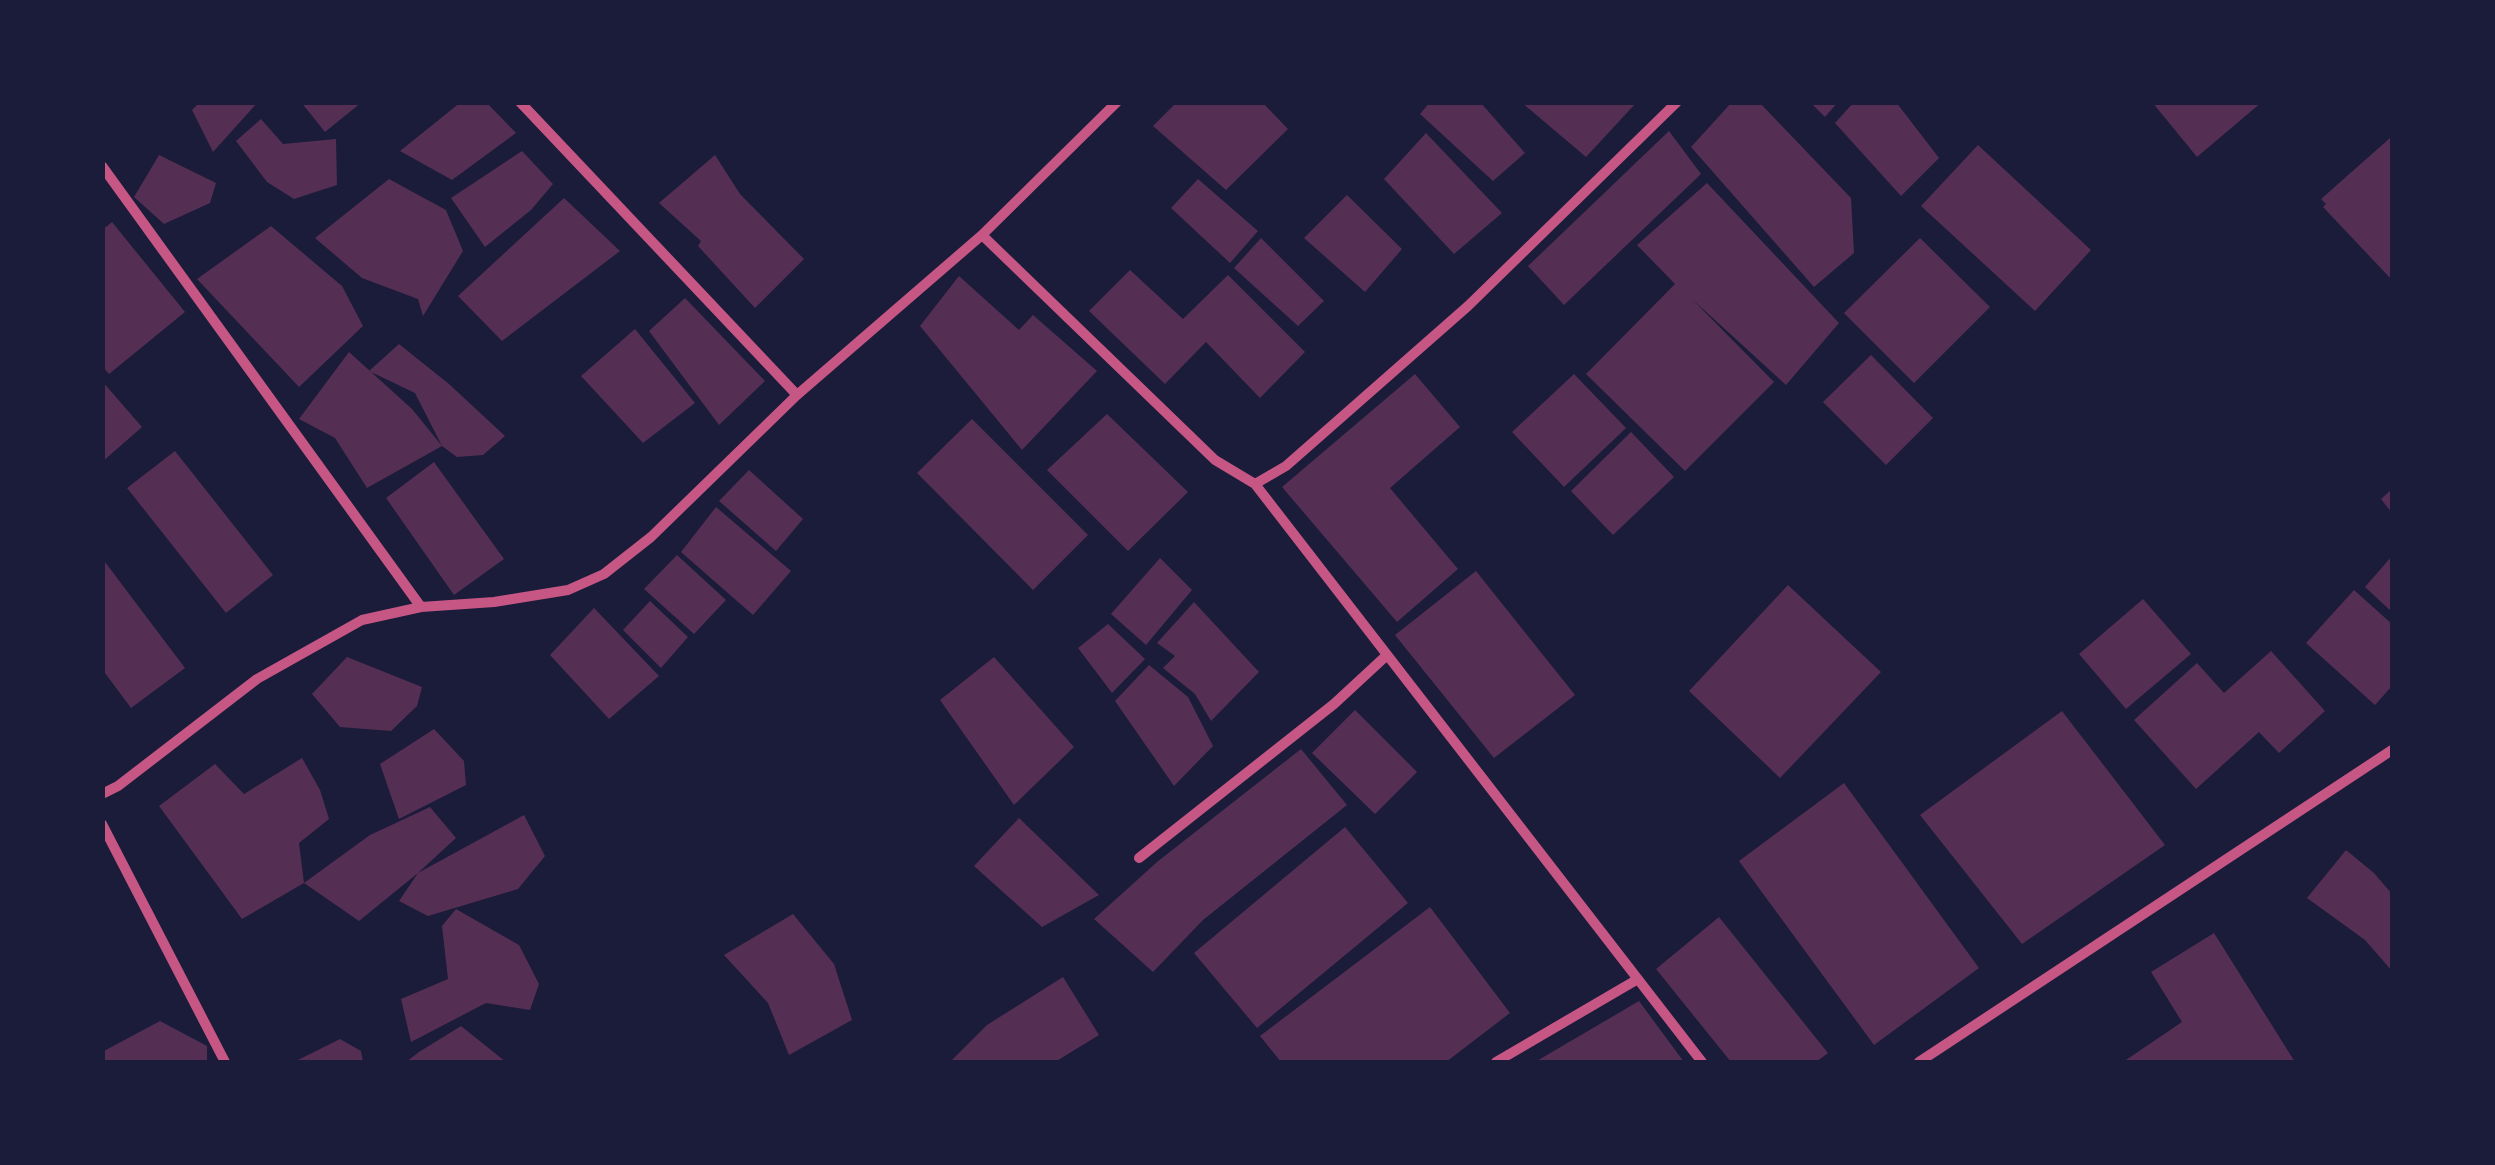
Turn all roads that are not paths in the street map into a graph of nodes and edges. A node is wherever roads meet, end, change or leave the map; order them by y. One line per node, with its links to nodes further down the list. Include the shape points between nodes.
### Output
1 (520, 102): 6 (street)
2 (1117, 102): 5 (street)
3 (1677, 102): 7 (street, via 1468,306 1286,466)
4 (102, 166): 8 (street)
5 (982, 235): 6 (street); 7 (street, via 1215,460)
6 (798, 395): 8 (street, via 604,574 568,590)
7 (1255, 484): 9 (street)
8 (421, 607): 11 (street, via 362,620 257,679)
9 (1387, 655): 13 (street); 14 (street)
10 (2392, 750): 18 (street)
11 (102, 794)
12 (102, 824): 15 (street)
13 (1139, 858)
14 (1638, 979): 16 (street); 17 (street)
15 (225, 1062)
16 (1496, 1062)
17 (1702, 1062)
18 (1919, 1062)

